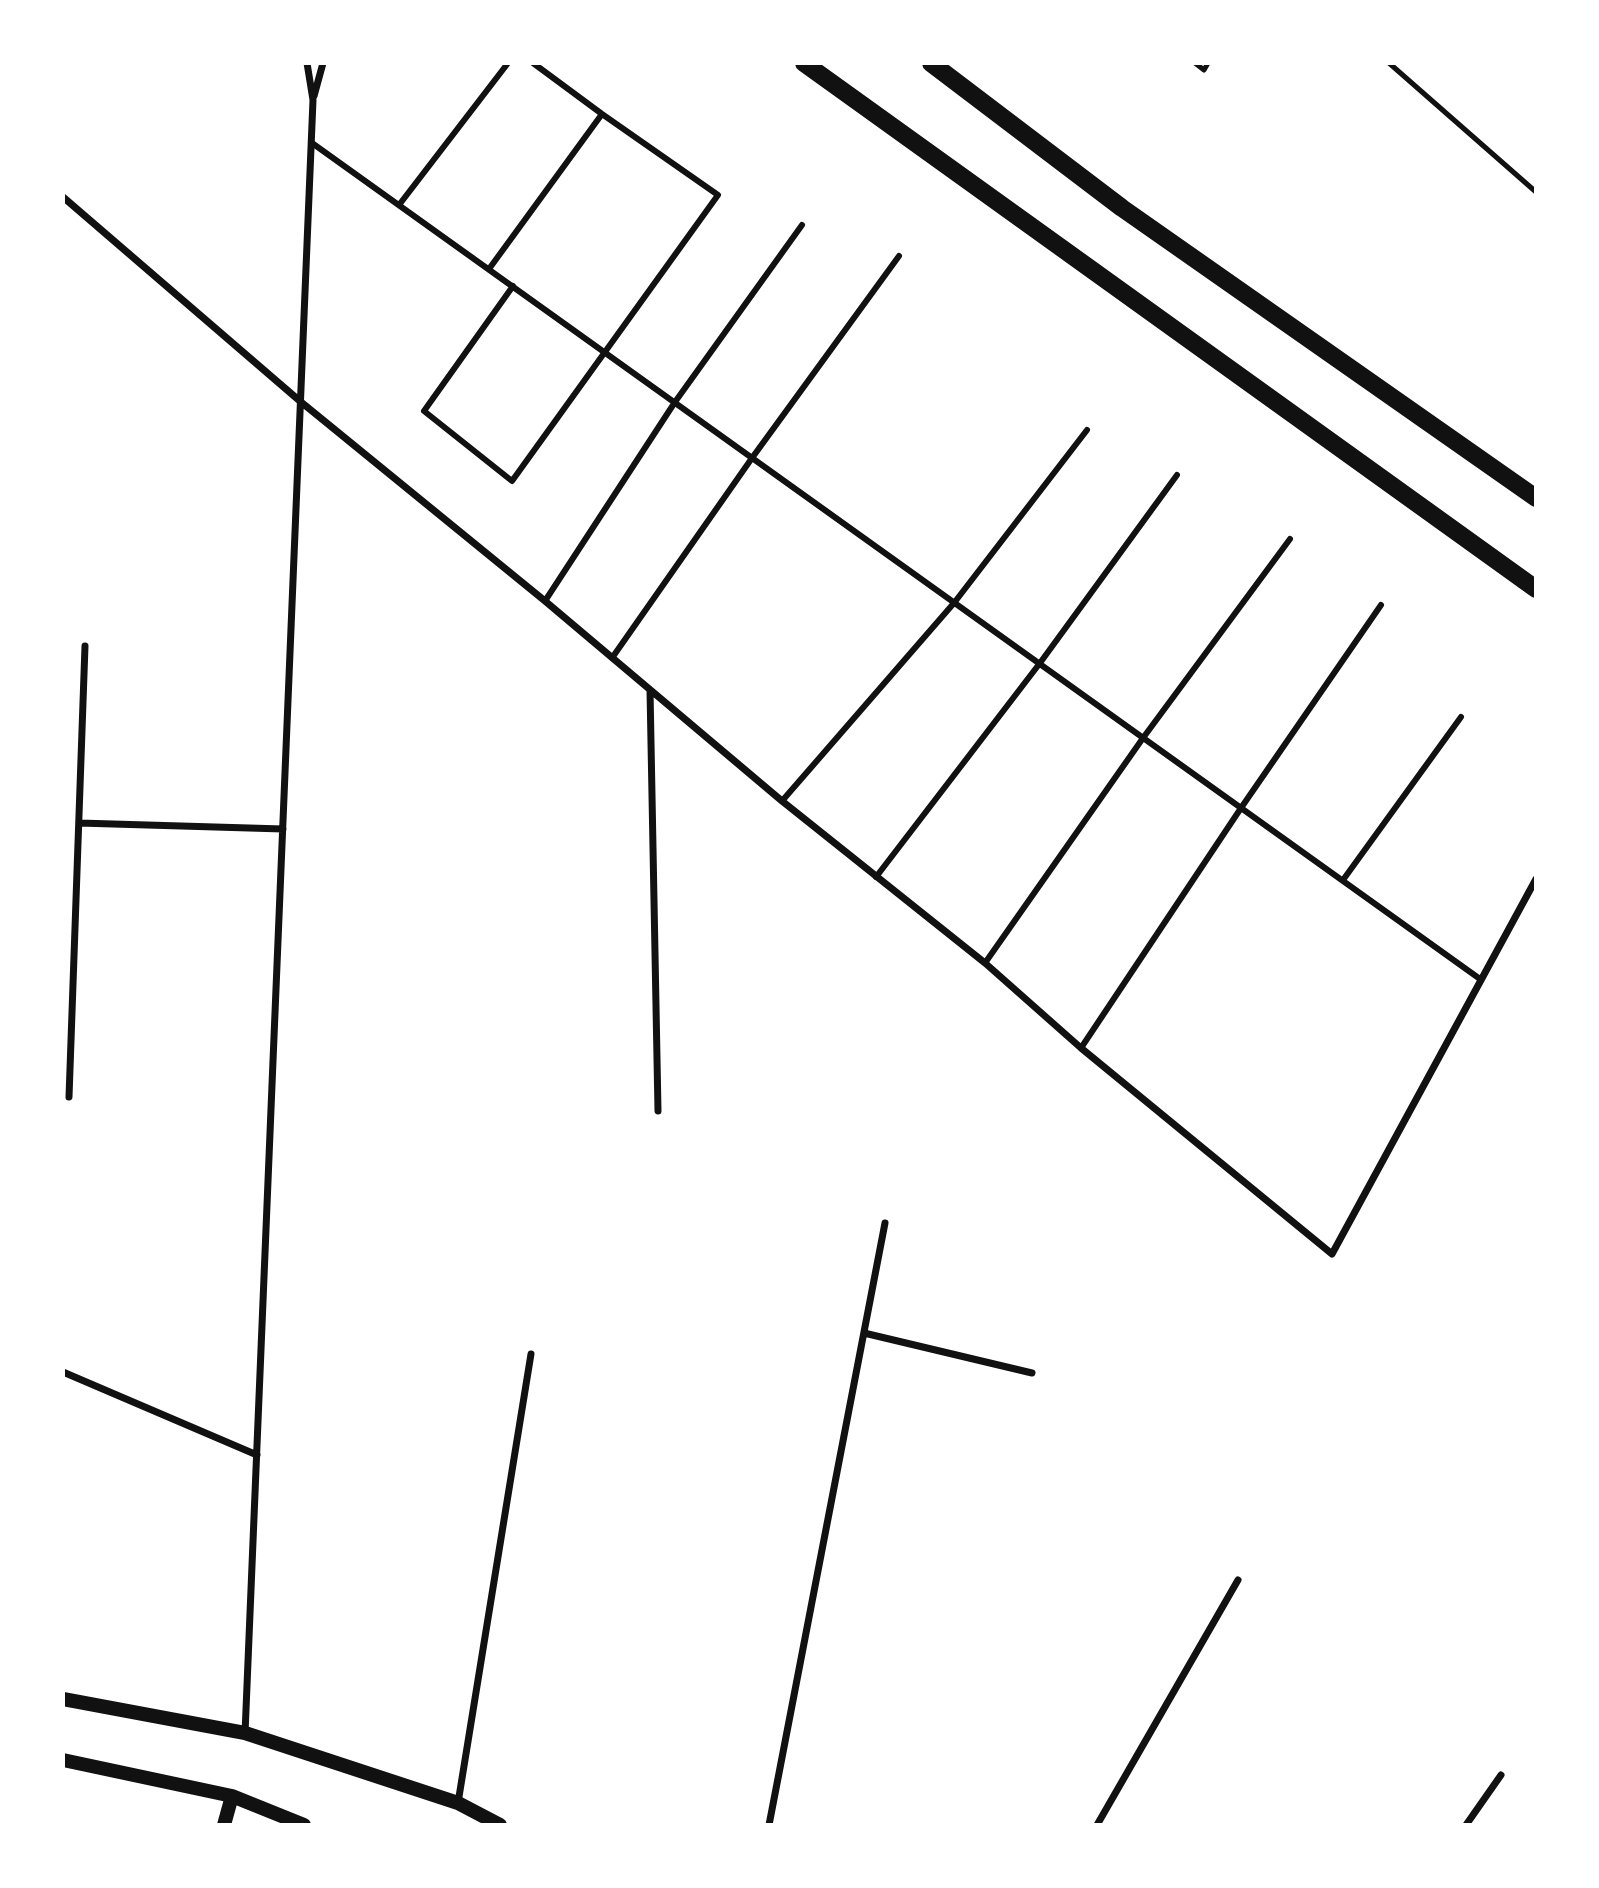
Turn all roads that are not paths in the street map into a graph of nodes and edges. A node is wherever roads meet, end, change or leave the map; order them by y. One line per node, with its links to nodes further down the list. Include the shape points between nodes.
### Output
1 (307, 63): 10 (street)
2 (324, 63): 10 (street)
3 (509, 63): 15 (street)
4 (533, 63): 11 (street)
5 (804, 63): 28 (main road)
6 (931, 63): 26 (main road, via 1122,208)
7 (1195, 63): 8 (lane, via 1204,69)
8 (1208, 63)
9 (1389, 63): 13 (lane)
10 (313, 100): 12 (street)
11 (602, 114): 18 (street); 20 (street, via 719,195)
12 (312, 143): 15 (street); 21 (street)
13 (1536, 192)
14 (63, 197): 21 (street)
15 (399, 205): 18 (street)
16 (802, 225): 22 (street)
17 (899, 256): 24 (street)
18 (489, 270): 19 (street)
19 (513, 286): 20 (street); 20 (street, via 424,411 512,481)
20 (605, 352): 22 (street)
21 (301, 402): 29 (street); 41 (street)
22 (675, 402): 24 (street); 29 (street)
23 (1087, 430): 30 (street)
24 (752, 458): 30 (street); 33 (street)
25 (1177, 475): 34 (street)
26 (1536, 498)
27 (1290, 539): 37 (street)
28 (1536, 589)
29 (545, 601): 33 (street)
30 (954, 603): 34 (street); 38 (street)
31 (1381, 605): 39 (street)
32 (85, 646): 40 (street)
33 (612, 659): 35 (street)
34 (1040, 663): 37 (street); 42 (street)
35 (650, 689): 38 (street); 49 (street)
36 (1461, 717): 44 (street)
37 (1143, 737): 39 (street); 45 (street)
38 (782, 801): 42 (street)
39 (1241, 808): 44 (street); 47 (street)
40 (79, 823): 41 (street); 48 (street)
41 (283, 829): 55 (street)
42 (876, 877): 45 (street)
43 (1536, 879): 46 (street)
44 (1343, 880): 46 (street)
45 (985, 962): 47 (street)
46 (1480, 979): 47 (street, via 1332,1254)
47 (1081, 1048)
48 (69, 1097)
49 (658, 1111)
50 (885, 1223): 51 (street)
51 (864, 1333): 54 (street); 66 (street)
52 (531, 1354): 62 (street)
53 (63, 1372): 55 (street)
54 (1032, 1373)
55 (257, 1455): 58 (street)
56 (1238, 1580): 67 (street)
57 (63, 1699): 58 (main road)
58 (245, 1732): 62 (main road)
59 (63, 1760): 61 (main road)
60 (1501, 1776): 68 (street)
61 (232, 1796): 63 (main road); 64 (main road)
62 (458, 1802): 65 (main road)
63 (224, 1825)
64 (304, 1825)
65 (500, 1825)
66 (769, 1825)
67 (1097, 1825)
68 (1466, 1825)

